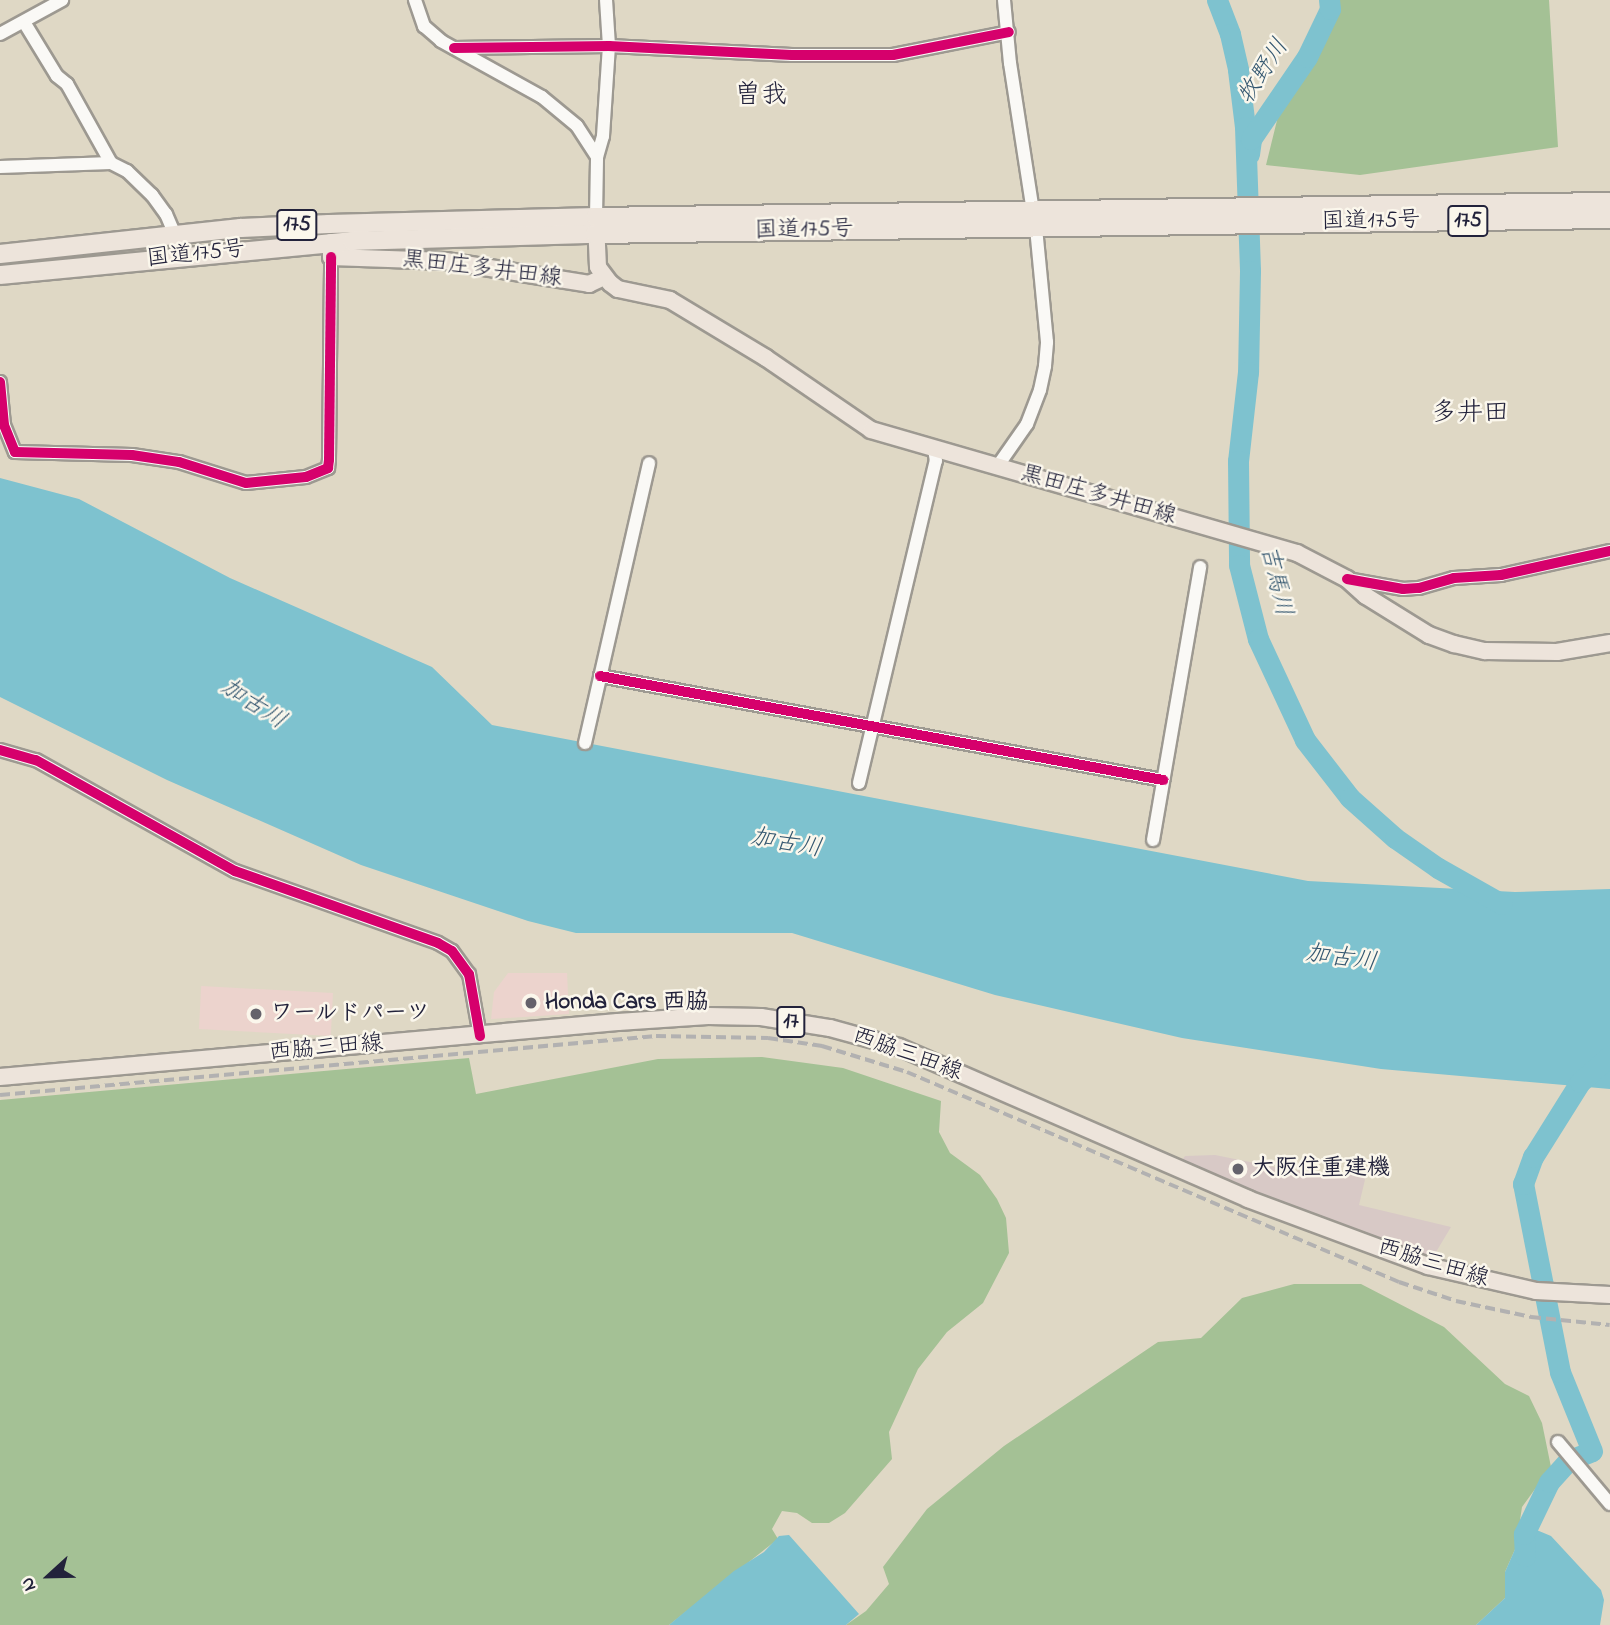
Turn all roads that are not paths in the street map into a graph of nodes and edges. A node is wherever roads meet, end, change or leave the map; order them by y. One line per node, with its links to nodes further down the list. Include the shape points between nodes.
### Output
1 (62, 0): 5 (street)
2 (415, 0): 9 (street, via 424,26)
3 (606, 0): 8 (street)
4 (1004, 0): 6 (street)
5 (24, 22): 7 (street); 11 (street, via 57,76 67,84)
6 (1009, 32): 8 (street, via 893,55); 16 (street)
7 (0, 34)
8 (608, 47): 9 (street); 10 (street, via 603,136)
9 (454, 48): 10 (street, via 542,97 577,126)
10 (597, 158): 17 (street)
11 (111, 163): 12 (street); 18 (street, via 127,171 152,195)
12 (0, 167)
13 (1610, 202): 14 (highway, 国道175号 / 175)
14 (1326, 215): 15 (highway, 国道175号 / 175); 16 (highway, 国道175号 / 175)
15 (1610, 219)
16 (1035, 220): 17 (highway, 国道175号 / 175); 27 (street, via 1047,342 1045,366 1027,424)
17 (596, 225): 18 (highway, 国道175号 / 175, via 291,225); 19 (highway, 国道175号 / 175); 23 (main road, via 598,267)
18 (175, 235): 20 (highway, 国道175号 / 175); 21 (street)
19 (331, 249): 21 (highway, 国道175号 / 175); 23 (main road, 黒田庄多井田線, via 446,261 589,284); 24 (street, via 329,460 328,468 306,477 246,483 132,455 15,452 4,425)
20 (0, 254)
21 (178, 257): 22 (highway, 国道175号 / 175)
22 (0, 275)
23 (604, 277): 25 (main road, 黒田庄多井田線, via 618,289 670,300 871,430)
24 (0, 382)
25 (934, 450): 27 (main road, 黒田庄多井田線); 33 (street, via 936,461)
26 (649, 463): 32 (street)
27 (997, 467): 30 (main road, 黒田庄多井田線, via 1297,553)
28 (1610, 551): 30 (street, via 1501,575 1454,578 1419,589)
29 (1200, 567): 36 (street)
30 (1347, 579): 31 (main road, 黒田庄多井田線, via 1429,635 1454,644 1485,651 1557,652)
31 (1610, 643)
32 (600, 676): 33 (street); 34 (street)
33 (873, 727): 36 (street); 37 (street)
34 (585, 743)
35 (0, 750): 39 (street, via 36,760 235,871 452,951 469,974)
36 (1163, 780): 38 (street)
37 (859, 783)
38 (1153, 840)
39 (480, 1036): 40 (main road, 西脇三田線 / 17); 41 (main road, 西脇三田線 / 17, via 708,1016 761,1017 830,1028 900,1047 1293,1217 1428,1266 1543,1292)
40 (0, 1077)
41 (1610, 1295)
42 (1558, 1442): 43 (street)
43 (1610, 1504)

